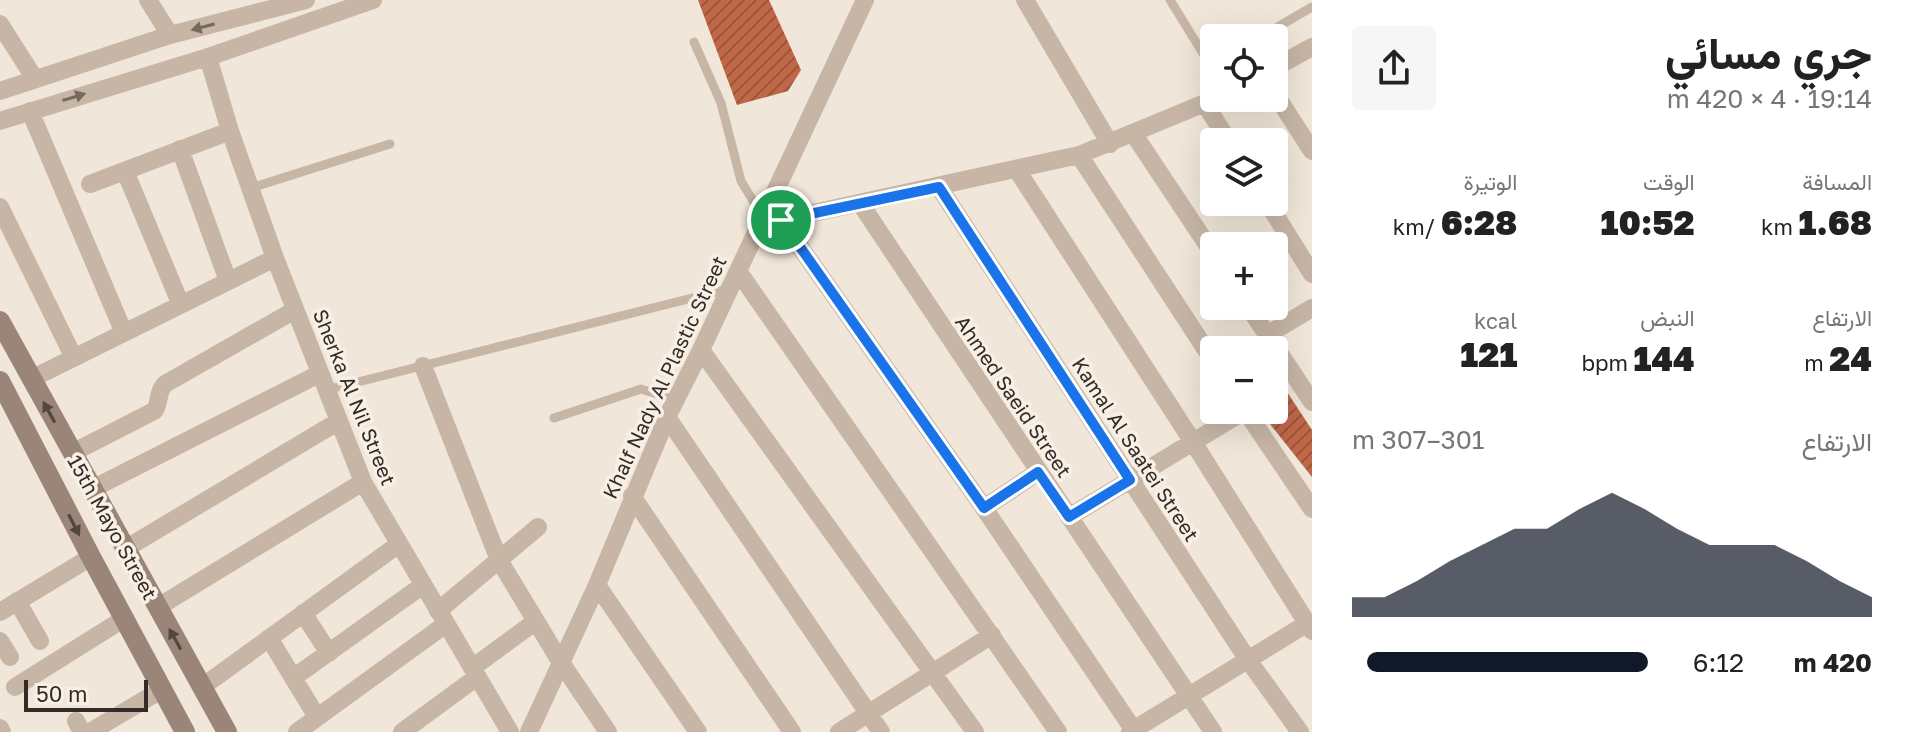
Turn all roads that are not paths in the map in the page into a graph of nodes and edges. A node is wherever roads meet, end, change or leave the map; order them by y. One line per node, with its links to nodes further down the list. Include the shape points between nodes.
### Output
1 (148, 0): 11 (street)
2 (306, 0): 7 (street)
3 (373, 0): 15 (street)
4 (865, 0): 37 (street, Khalf Nady Al Plastic Street)
5 (1025, 0): 26 (street)
6 (1170, 0): 14 (lane)
7 (252, 7): 11 (street, one-way to 11)
8 (1312, 7): 10 (lane)
9 (0, 24): 17 (street)
10 (1283, 24)
11 (170, 35): 17 (street)
12 (694, 42): 37 (lane, via 721,103 741,181)
13 (1312, 47): 16 (street)
14 (1200, 49)
15 (208, 57): 20 (street, one-way to 15); 23 (street, Sherka Al Nil Street)
16 (1288, 60)
17 (35, 79): 18 (street)
18 (0, 91)
19 (1200, 106): 24 (street)
20 (30, 111): 22 (street); 50 (street)
21 (1287, 112): 28 (street)
22 (0, 121)
23 (230, 131): 27 (street); 34 (street, Sherka Al Nil Street)
24 (1133, 133): 26 (street); 39 (street)
25 (390, 144): 34 (lane)
26 (1110, 144): 29 (street)
27 (180, 149): 31 (street); 43 (street)
28 (1312, 151)
29 (1079, 155): 30 (street); 52 (street)
30 (1017, 170): 33 (street); 65 (street)
31 (125, 171): 32 (street); 45 (street)
32 (90, 184)
33 (939, 187): 35 (street); 68 (street, Kamal Al Saatei Street)
34 (251, 188): 40 (street, Sherka Al Nil Street)
35 (860, 203): 37 (street); 67 (street, Ahmed Saeid Street)
36 (0, 207): 54 (street)
37 (770, 215): 41 (street, Khalf Nady Al Plastic Street); 72 (street)
38 (1276, 216): 42 (street)
39 (1200, 234)
40 (275, 258): 43 (street); 47 (street, Sherka Al Nil Street)
41 (738, 271): 44 (street, Khalf Nady Al Plastic Street); 90 (street)
42 (1312, 274)
43 (228, 281): 45 (street)
44 (728, 289): 53 (street, Khalf Nady Al Plastic Street); 55 (lane)
45 (181, 305): 50 (street)
46 (1312, 308): 51 (street)
47 (295, 310): 58 (street, Sherka Al Nil Street); 66 (street, via 165,384 154,411)
48 (1257, 320): 51 (street)
49 (0, 321): 56 (main road, 15th Mayo Street)
50 (124, 333): 54 (street)
51 (1267, 335): 59 (street)
52 (1200, 341)
53 (701, 350): 60 (street, Khalf Nady Al Plastic Street); 97 (street)
54 (74, 358): 56 (street)
55 (423, 366): 58 (lane); 79 (street)
56 (31, 379): 66 (main road, 15th Mayo Street, one-way to 56)
57 (0, 381): 78 (main road, 15th Mayo Street, one-way to 78)
58 (323, 382): 62 (street, Sherka Al Nil Street); 70 (street)
59 (1312, 402)
60 (672, 408): 61 (lane, via 641,389); 71 (street, Khalf Nady Al Plastic Street); 103 (street)
61 (554, 418)
62 (339, 421): 69 (street, Sherka Al Nil Street); 77 (street)
63 (1223, 424): 65 (street)
64 (1255, 424): 73 (street)
65 (1193, 442): 68 (street); 89 (street)
66 (72, 453): 70 (main road, 15th Mayo Street)
67 (1038, 472): 72 (street); 74 (street, Ahmed Saeid Street)
68 (1130, 480): 74 (street); 94 (street, Kamal Al Saatei Street)
69 (363, 482): 76 (street, Sherka Al Nil Street); 83 (street)
70 (92, 489): 77 (main road, 15th Mayo Street)
71 (632, 496): 81 (street, Khalf Nady Al Plastic Street); 115 (street)
72 (984, 508): 106 (street)
73 (1312, 509)
74 (1069, 517): 102 (street, Ahmed Saeid Street)
75 (538, 527): 79 (street)
76 (399, 544): 80 (street, Sherka Al Nil Street); 85 (street)
77 (125, 549): 83 (main road, 15th Mayo Street)
78 (91, 557): 82 (street); 87 (main road, 15th Mayo Street)
79 (499, 560): 86 (street); 88 (street)
80 (423, 585): 86 (street, Sherka Al Nil Street); 93 (street)
81 (597, 585): 95 (street, Khalf Nady Al Plastic Street); 114 (street)
82 (17, 601): 84 (street); 92 (street)
83 (158, 607): 100 (main road, 15th Mayo Street, one-way to 83)
84 (0, 612)
85 (303, 613): 91 (street); 93 (street)
86 (442, 617): 96 (street, Sherka Al Nil Street); 104 (street)
87 (125, 618): 99 (street); 101 (main road, 15th Mayo Street)
88 (536, 621): 95 (street); 96 (street)
89 (1310, 627): 94 (street)
90 (992, 635): 97 (street); 119 (street)
91 (269, 638): 98 (street); 100 (street)
92 (40, 641)
93 (329, 653): 98 (street)
94 (1248, 660): 102 (street); 121 (street, Kamal Al Saatei Street)
95 (560, 661): 112 (street, Khalf Nady Al Plastic Street); 113 (street)
96 (475, 672): 110 (street); 111 (street, Sherka Al Nil Street)
97 (934, 672): 103 (street); 118 (street)
98 (293, 678): 104 (street)
99 (15, 687)
100 (202, 687): 108 (main road, 15th Mayo Street)
101 (163, 689): 105 (street); 107 (main road, 15th Mayo Street)
102 (1188, 697): 106 (street); 120 (street, Ahmed Saeid Street)
103 (869, 713): 116 (street); 117 (street)
104 (317, 717): 109 (street)
105 (83, 728)
106 (1133, 731)
107 (185, 732)
108 (227, 732)
109 (297, 732)
110 (402, 732)
111 (510, 732)
112 (529, 732)
113 (608, 732)
114 (698, 732)
115 (792, 732)
116 (839, 732)
117 (881, 732)
118 (975, 732)
119 (1058, 732)
120 (1213, 732)
121 (1300, 732)

